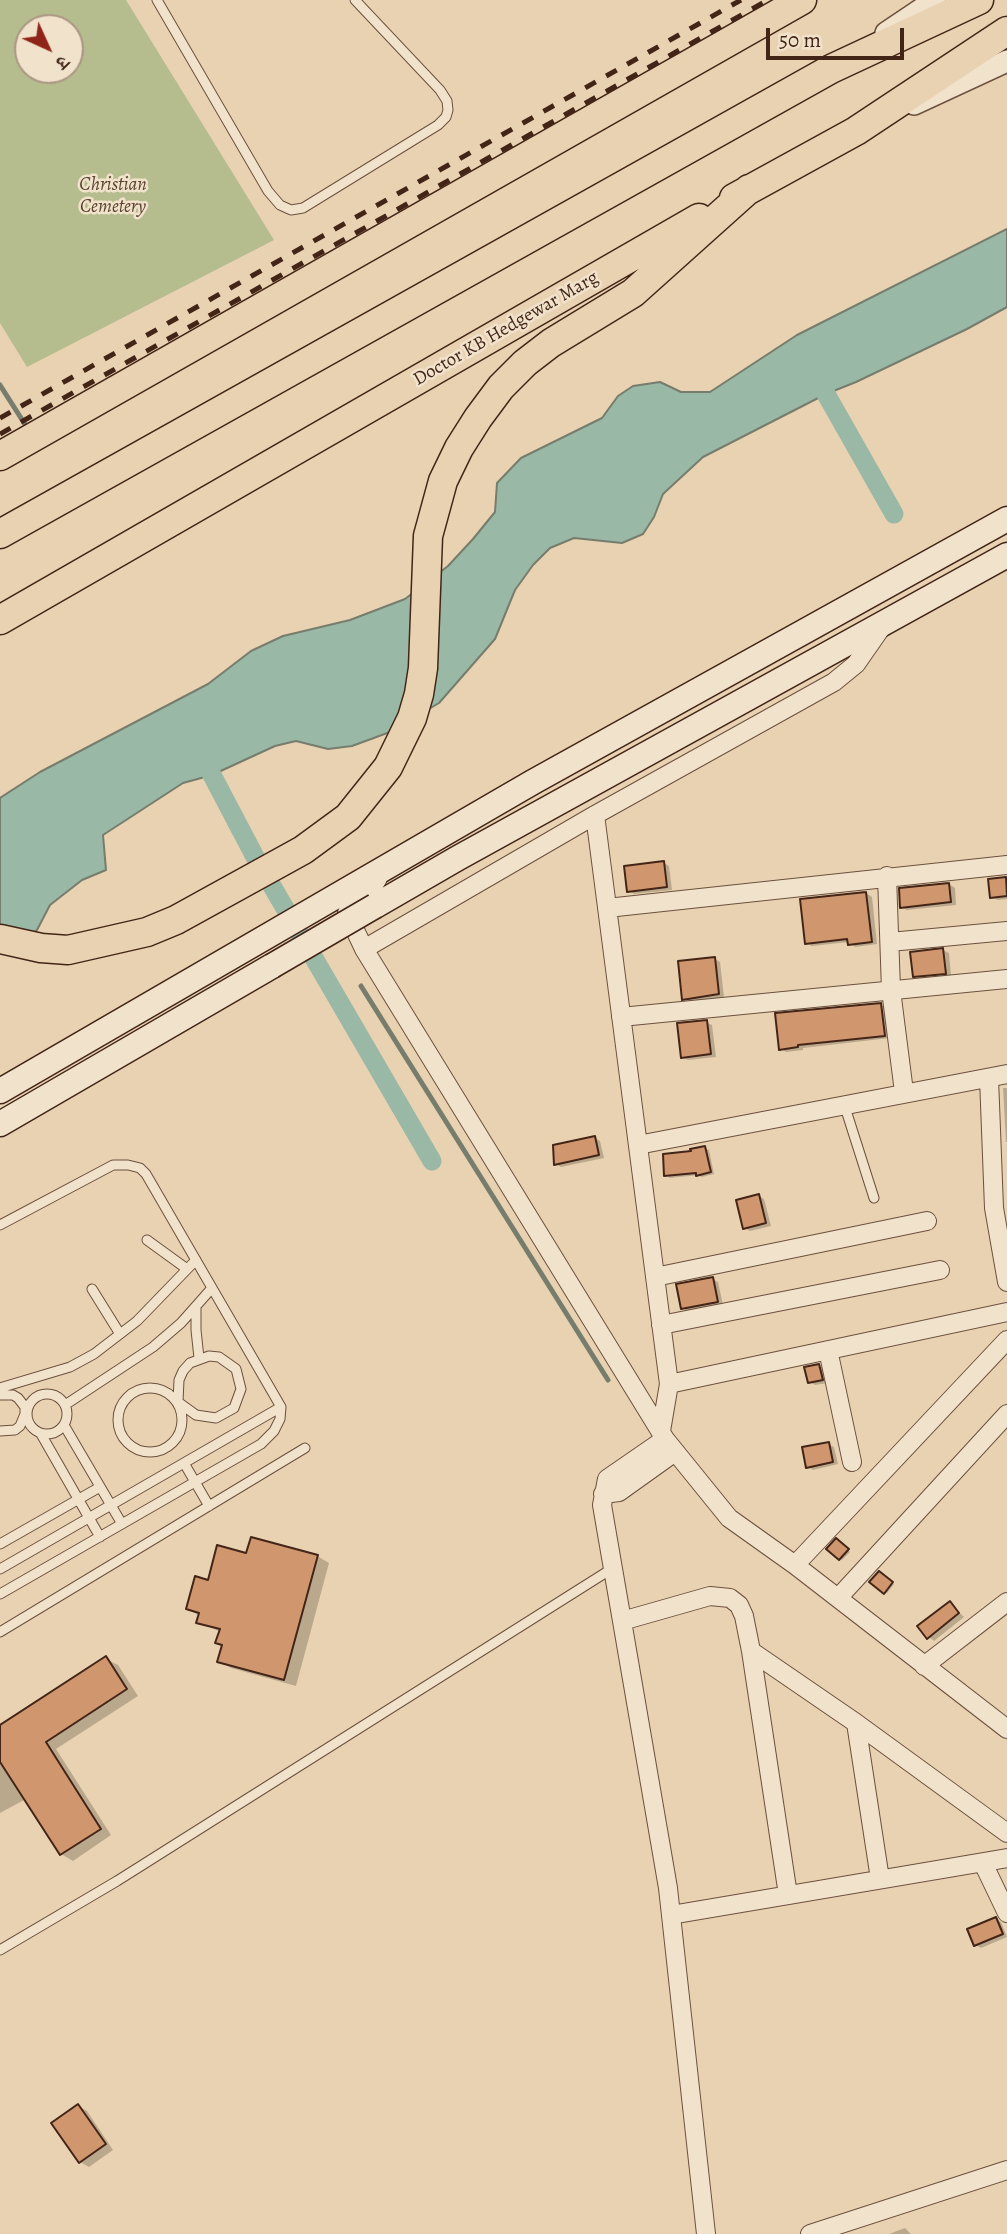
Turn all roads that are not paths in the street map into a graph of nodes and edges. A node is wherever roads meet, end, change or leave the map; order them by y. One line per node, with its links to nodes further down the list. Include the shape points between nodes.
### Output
1 (157, 0): 2 (lane, via 268,191 291,210 303,208 446,117 447,101 440,90)
2 (355, 0)
3 (802, 0): 11 (highway)
4 (935, 0): 8 (street)
5 (979, 0): 8 (highway)
6 (1007, 31): 9 (highway, Doctor KB Hedgewar Marg)
7 (1007, 61): 9 (street)
8 (831, 69): 13 (highway)
9 (856, 131): 10 (highway, Doctor KB Hedgewar Marg)
10 (749, 190): 15 (highway, Doctor KB Hedgewar Marg); 23 (highway, via 633,293 525,362 478,418 443,481 428,536 424,668 419,694 388,767 348,817 303,850 148,932 68,950)
11 (0, 456)
12 (1007, 519): 19 (main road)
13 (0, 534)
14 (1007, 555): 16 (main road)
15 (0, 620)
16 (884, 623): 17 (street, via 856,664 834,682); 33 (main road, bridge, via 458,858)
17 (595, 815): 21 (street); 25 (street)
18 (1007, 866): 20 (street)
19 (382, 871): 25 (street, via 347,913); 30 (main road)
20 (887, 876): 21 (street); 24 (street)
21 (607, 908): 28 (street)
22 (1007, 931): 24 (street)
23 (0, 939)
24 (890, 942): 27 (street)
25 (364, 949): 66 (street)
26 (1007, 979): 27 (street)
27 (891, 990): 28 (street); 31 (street)
28 (621, 1017): 34 (street)
29 (998, 1076): 31 (street); 43 (street, via 994,1208)
30 (0, 1091)
31 (904, 1093): 32 (street)
32 (844, 1104): 34 (street); 35 (lane)
33 (0, 1124)
34 (638, 1145): 42 (street)
35 (874, 1198)
36 (927, 1221): 42 (street)
37 (0, 1225): 39 (lane, via 113,1165 128,1165 146,1174)
38 (147, 1240): 40 (lane)
39 (196, 1260): 40 (lane); 44 (lane)
40 (187, 1269): 49 (lane)
41 (940, 1270): 48 (street)
42 (655, 1277): 48 (street)
43 (1007, 1283)
44 (212, 1288): 46 (lane); 60 (lane)
45 (92, 1289): 49 (lane)
46 (196, 1306): 52 (lane); 59 (lane, via 153,1347)
47 (1007, 1312): 51 (street)
48 (661, 1325): 54 (street)
49 (120, 1334): 53 (lane, via 82,1361)
50 (1007, 1340): 79 (street)
51 (828, 1350): 54 (street); 68 (street)
52 (199, 1358): 58 (lane, via 183,1371); 58 (lane, via 219,1357 236,1369 242,1389 239,1399 216,1418 196,1415)
53 (36, 1379): 55 (lane); 57 (lane)
54 (669, 1384): 66 (street)
55 (0, 1388): 56 (lane)
56 (0, 1395): 61 (lane, via 18,1398)
57 (43, 1395): 59 (lane, via 56,1396); 61 (lane, via 31,1401)
58 (178, 1402): 58 (lane, via 151,1388 131,1395 119,1412 125,1442 144,1452 173,1443 182,1424)
59 (65, 1405): 63 (lane)
60 (281, 1407): 69 (lane); 70 (lane, via 274,1431 261,1444)
61 (26, 1414): 64 (lane, via 15,1430); 65 (lane, via 30,1426)
62 (1006, 1418): 83 (street)
63 (64, 1425): 65 (lane, via 54,1433); 71 (lane)
64 (0, 1431)
65 (41, 1434): 72 (lane)
66 (664, 1446): 79 (street, via 729,1518); 81 (street, via 610,1488 602,1505)
67 (305, 1448): 74 (lane)
68 (852, 1462)
69 (184, 1463): 70 (lane); 73 (lane)
70 (194, 1482): 74 (lane); 76 (lane)
71 (100, 1487): 72 (lane); 73 (lane)
72 (78, 1499): 75 (lane); 78 (lane)
73 (111, 1505): 75 (lane); 76 (lane)
74 (209, 1506): 86 (lane)
75 (89, 1518): 77 (lane); 80 (lane)
76 (122, 1524): 77 (lane)
77 (100, 1536): 82 (lane)
78 (0, 1544)
79 (795, 1565): 83 (street)
80 (0, 1569)
81 (613, 1569): 85 (street); 98 (lane)
82 (0, 1594)
83 (838, 1598): 88 (street)
84 (1007, 1602): 88 (street)
85 (622, 1621): 87 (street, via 718,1595 739,1605); 97 (street)
86 (0, 1632)
87 (751, 1651): 89 (street); 95 (street)
88 (924, 1666): 90 (street)
89 (856, 1723): 91 (street); 94 (street)
90 (1007, 1729)
91 (1007, 1833)
92 (1007, 1858): 93 (street)
93 (984, 1863): 94 (street); 96 (street)
94 (880, 1879): 95 (street)
95 (788, 1895): 97 (street)
96 (1007, 1913)
97 (671, 1915): 100 (street)
98 (0, 1950)
99 (1007, 2170): 101 (street)
100 (706, 2234)
101 (810, 2234)

